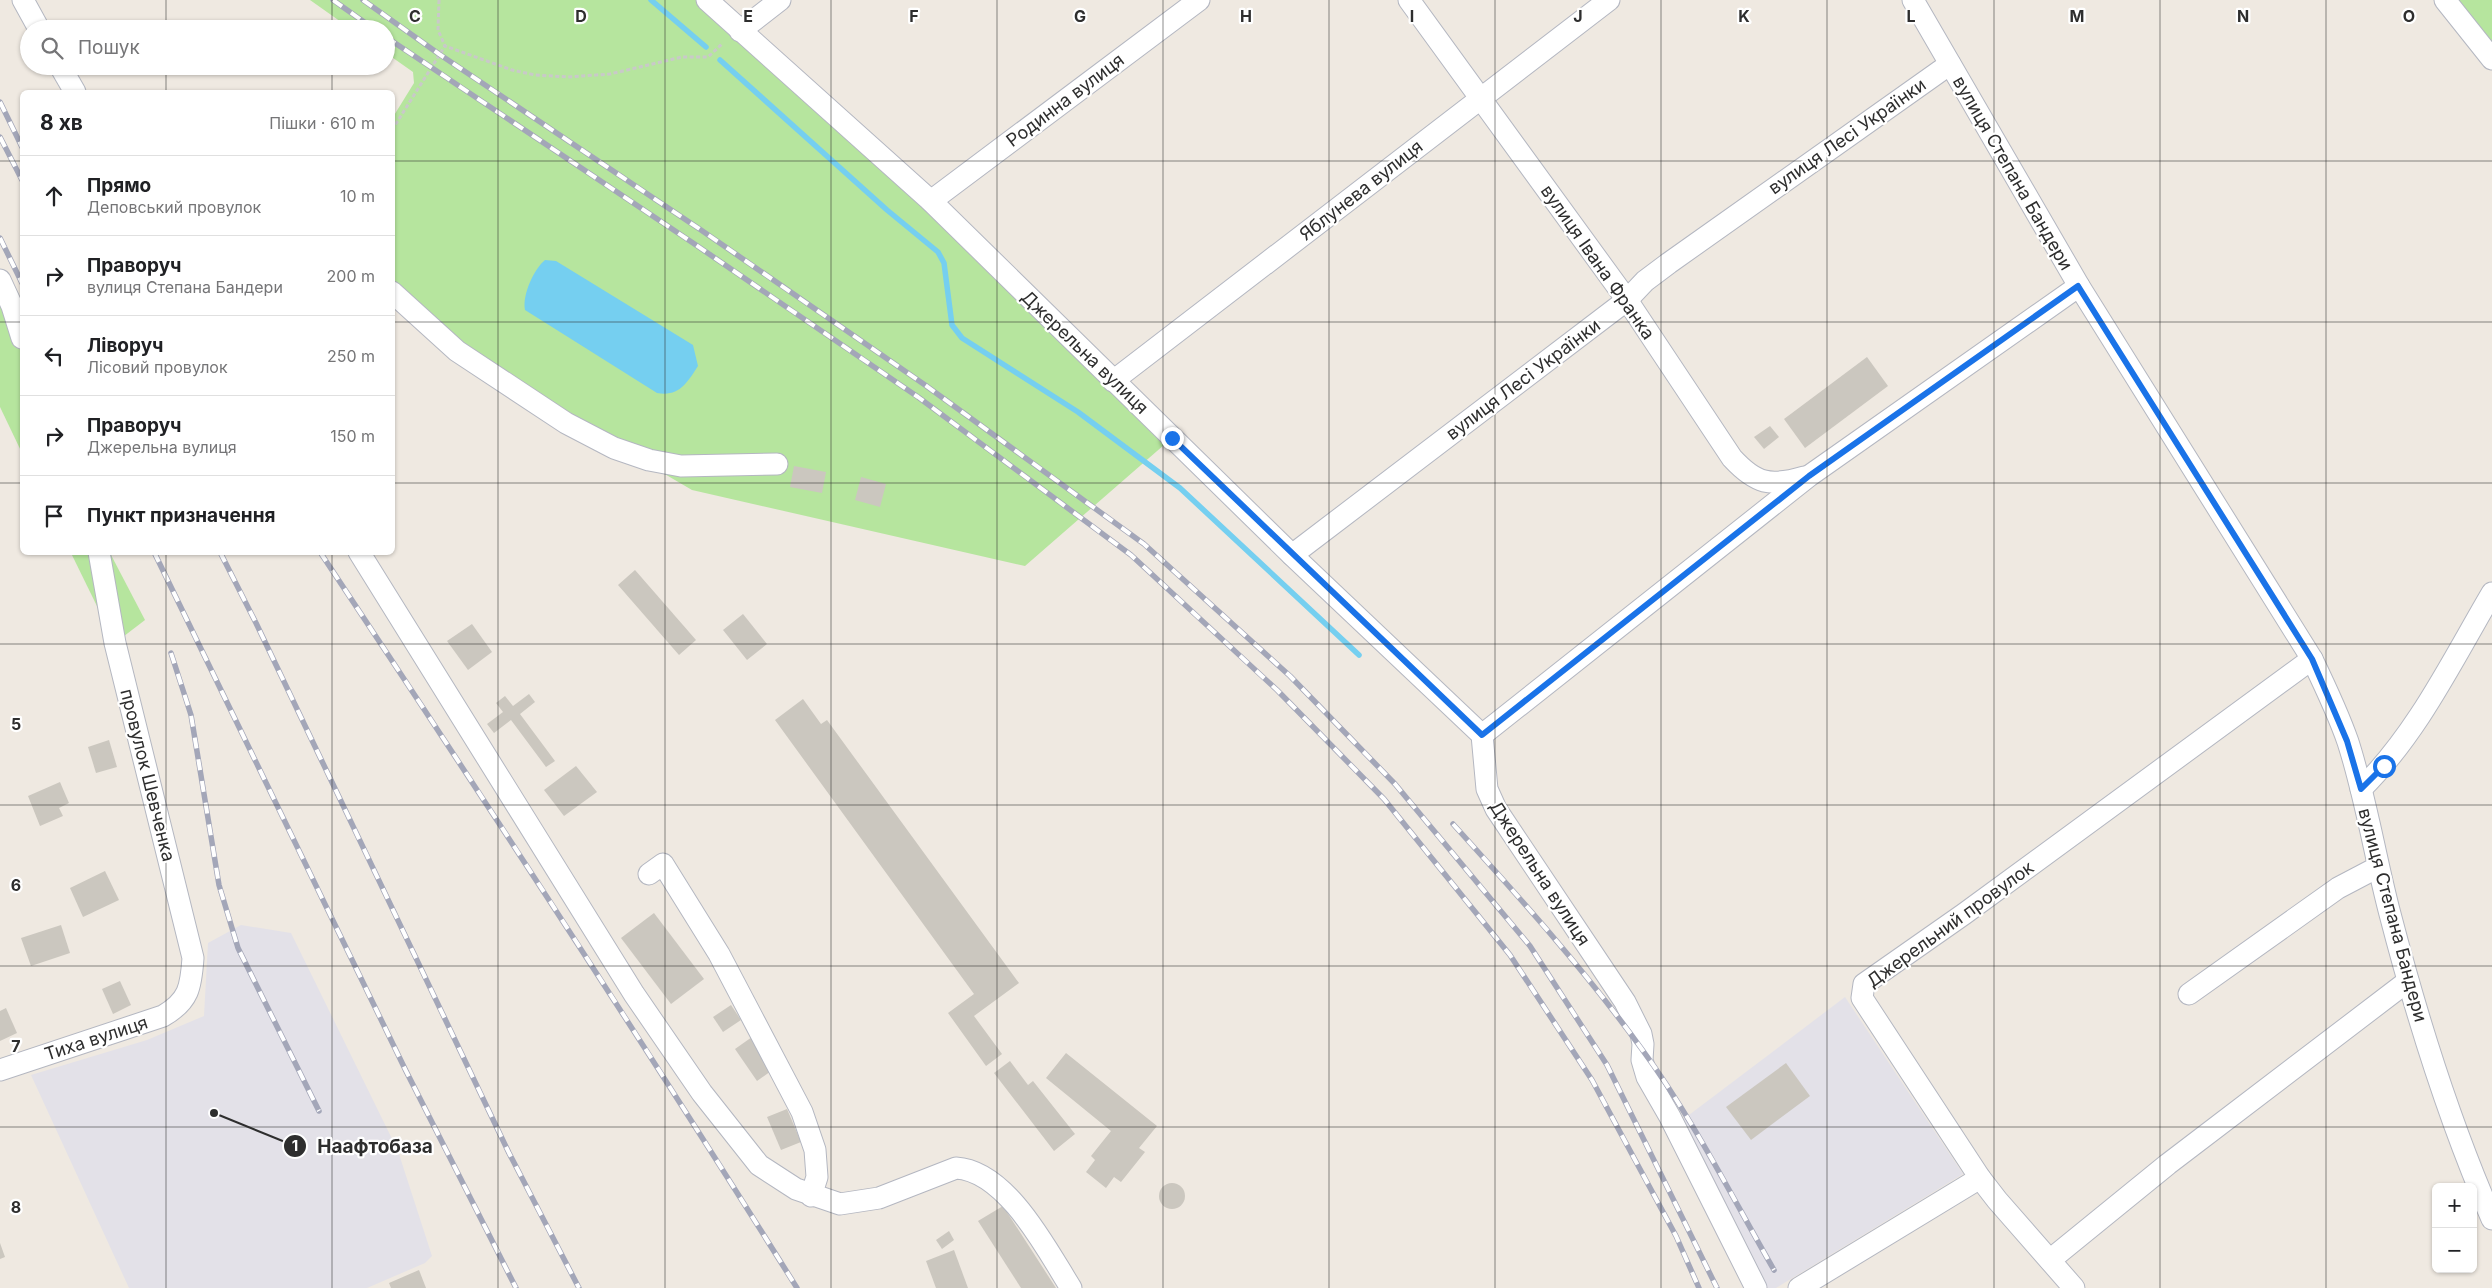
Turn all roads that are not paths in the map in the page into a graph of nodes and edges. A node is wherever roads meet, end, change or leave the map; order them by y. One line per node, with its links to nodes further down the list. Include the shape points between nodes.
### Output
1 (23, 0): 9 (street)
2 (707, 0): 10 (street, Джерельна вулиця)
3 (780, 0): 10 (street)
4 (1199, 0): 16 (street, Родинна вулиця)
5 (1409, 0): 15 (street, вулиця Івана Франка)
6 (1609, 0): 15 (street, Яблунева вулиця)
7 (1913, 0): 12 (street, вулиця Степана Бандери)
8 (2445, 0): 11 (street)
9 (34, 20)
10 (740, 31): 16 (street, Джерельна вулиця)
11 (2492, 59)
12 (1950, 64): 18 (street, вулиця Степана Бандери); 20 (street, вулиця Лесі Українки, via 1669,263)
13 (65, 75): 14 (street)
14 (74, 90)
15 (1481, 98): 20 (street, вулиця Івана Франка); 22 (street, Яблунева вулиця)
16 (931, 201): 22 (street, Джерельна вулиця)
17 (0, 280): 21 (street)
18 (2078, 286): 24 (street); 29 (street, вулиця Степана Бандери)
19 (395, 295): 23 (street, via 464,356 566,423 614,448 649,460 681,466)
20 (1627, 300): 24 (street, вулиця Івана Франка, via 1732,458 1744,471 1759,481 1775,483); 27 (street, вулиця Лесі Українки)
21 (20, 332)
22 (1114, 381): 27 (street, Джерельна вулиця)
23 (777, 464)
24 (1809, 476): 30 (street)
25 (100, 555): 36 (street, провулок Шевченка, via 115,643 194,958 192,980)
26 (360, 555): 39 (street, via 634,994 702,1093 759,1165)
27 (1292, 556): 30 (street, Джерельна вулиця)
28 (2492, 593): 31 (street, via 2407,736)
29 (2312, 659): 31 (street, вулиця Степана Бандери, via 2347,741); 38 (street, Джерельний провулок, via 1864,984 1862,998)
30 (1482, 735): 43 (street, Джерельна вулиця, via 1487,789 1496,809 1625,1002 1641,1034 1642,1060 1647,1077)
31 (2361, 789): 32 (street, вулиця Степана Бандери)
32 (2378, 867): 34 (street, вулиця Степана Бандери); 35 (street, via 2338,888)
33 (649, 874): 39 (street, via 663,864 719,954 802,1112 815,1150 817,1177)
34 (2408, 981): 40 (street, вулиця Степана Бандери, via 2464,1150); 41 (street, via 2168,1164)
35 (2189, 994)
36 (186, 996): 37 (street, Тиха вулиця, via 178,1007 163,1016)
37 (0, 1070)
38 (1980, 1178): 41 (street, Джерельний провулок); 44 (street)
39 (811, 1196): 42 (street, via 840,1204 860,1202 879,1198 956,1168 966,1168 1006,1195 1024,1214)
40 (2492, 1219)
41 (2050, 1260): 45 (street, Джерельний провулок)
42 (1071, 1288)
43 (1756, 1288)
44 (1799, 1288)
45 (2074, 1288)

